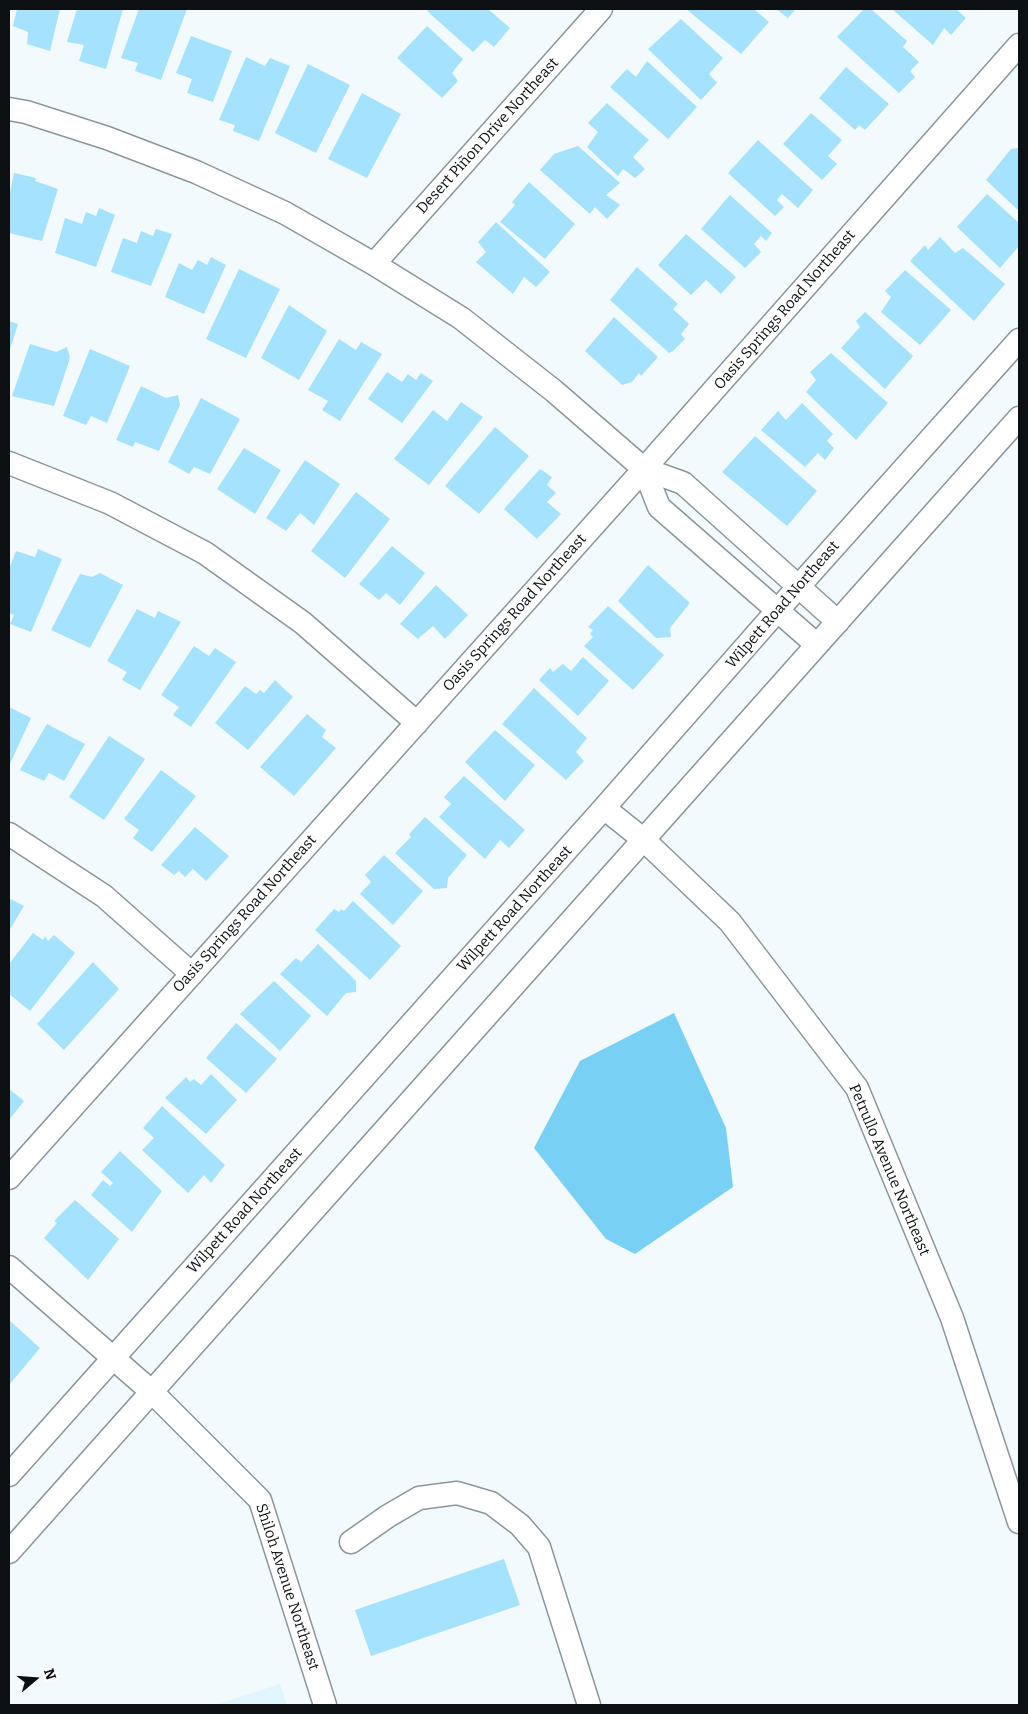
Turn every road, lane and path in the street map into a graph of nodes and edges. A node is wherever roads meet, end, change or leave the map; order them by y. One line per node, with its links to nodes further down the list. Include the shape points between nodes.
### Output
1 (601, 9): 4 (street, Desert Piñon Drive Northeast)
2 (1019, 45): 8 (street, Oasis Springs Road Northeast)
3 (9, 109): 4 (street, via 108,138 196,172 285,213)
4 (374, 264): 8 (street, via 460,318 554,391)
5 (1019, 340): 9 (street, Wilpett Road Northeast)
6 (1019, 418): 11 (street)
7 (9, 463): 13 (street, via 110,504 205,553 303,623)
8 (644, 469): 9 (street, via 683,483); 10 (street, via 659,507); 13 (street, Oasis Springs Road Northeast)
9 (799, 586): 10 (street, Wilpett Road Northeast); 11 (street)
10 (777, 611): 12 (street); 14 (street, Wilpett Road Northeast)
11 (838, 622): 12 (street)
12 (817, 645): 16 (street)
13 (417, 723): 17 (street, Oasis Springs Road Northeast)
14 (604, 808): 16 (street, Petrullo Avenue Northeast); 20 (street, Wilpett Road Northeast)
15 (9, 834): 17 (street, via 104,896)
16 (644, 840): 21 (street); 23 (street, Petrullo Avenue Northeast, via 730,922 857,1088 952,1318)
17 (192, 974): 18 (street, Oasis Springs Road Northeast)
18 (9, 1178)
19 (9, 1267): 20 (street, Shiloh Avenue Northeast)
20 (114, 1358): 21 (street, Shiloh Avenue Northeast); 22 (street, Wilpett Road Northeast)
21 (152, 1392): 25 (street); 26 (street, Shiloh Avenue Northeast, via 260,1500)
22 (9, 1475)
23 (1019, 1522)
24 (351, 1542): 27 (street, via 419,1498 457,1493 491,1503 520,1525 539,1547)
25 (9, 1552)
26 (325, 1705)
27 (589, 1705)

